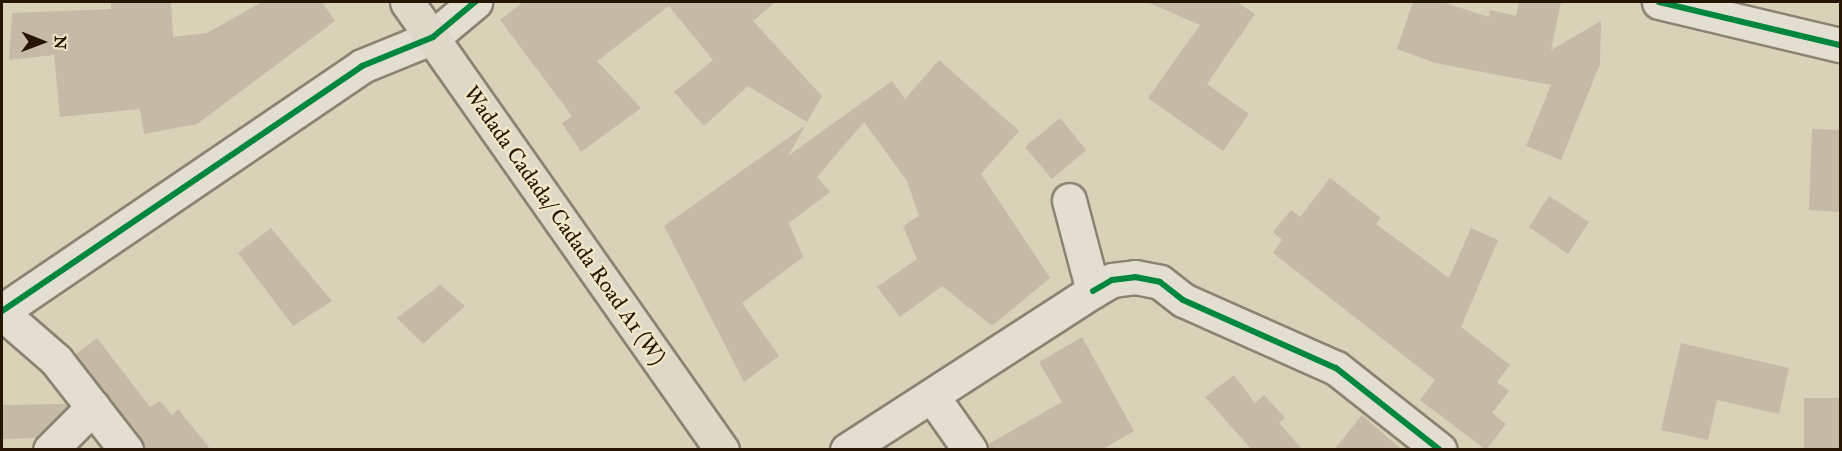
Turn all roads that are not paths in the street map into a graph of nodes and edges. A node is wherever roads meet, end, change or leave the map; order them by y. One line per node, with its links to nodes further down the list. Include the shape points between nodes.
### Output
1 (407, 2): 4 (main road, Wadada Cadada/ Cadada Road A1 (W))
2 (475, 2): 4 (street)
3 (1659, 2): 5 (street)
4 (433, 37): 8 (street, via 362,66); 13 (main road, Wadada Cadada/ Cadada Road A1 (W))
5 (1840, 45)
6 (1069, 200): 7 (street)
7 (1094, 291): 9 (street); 16 (street, via 1112,280 1135,277 1160,282 1183,300 1336,368)
8 (2, 312): 10 (street, via 56,360)
9 (932, 396): 14 (street); 15 (street)
10 (93, 407): 11 (street); 12 (street)
11 (50, 450)
12 (126, 450)
13 (722, 450)
14 (847, 450)
15 (970, 450)
16 (1440, 450)

